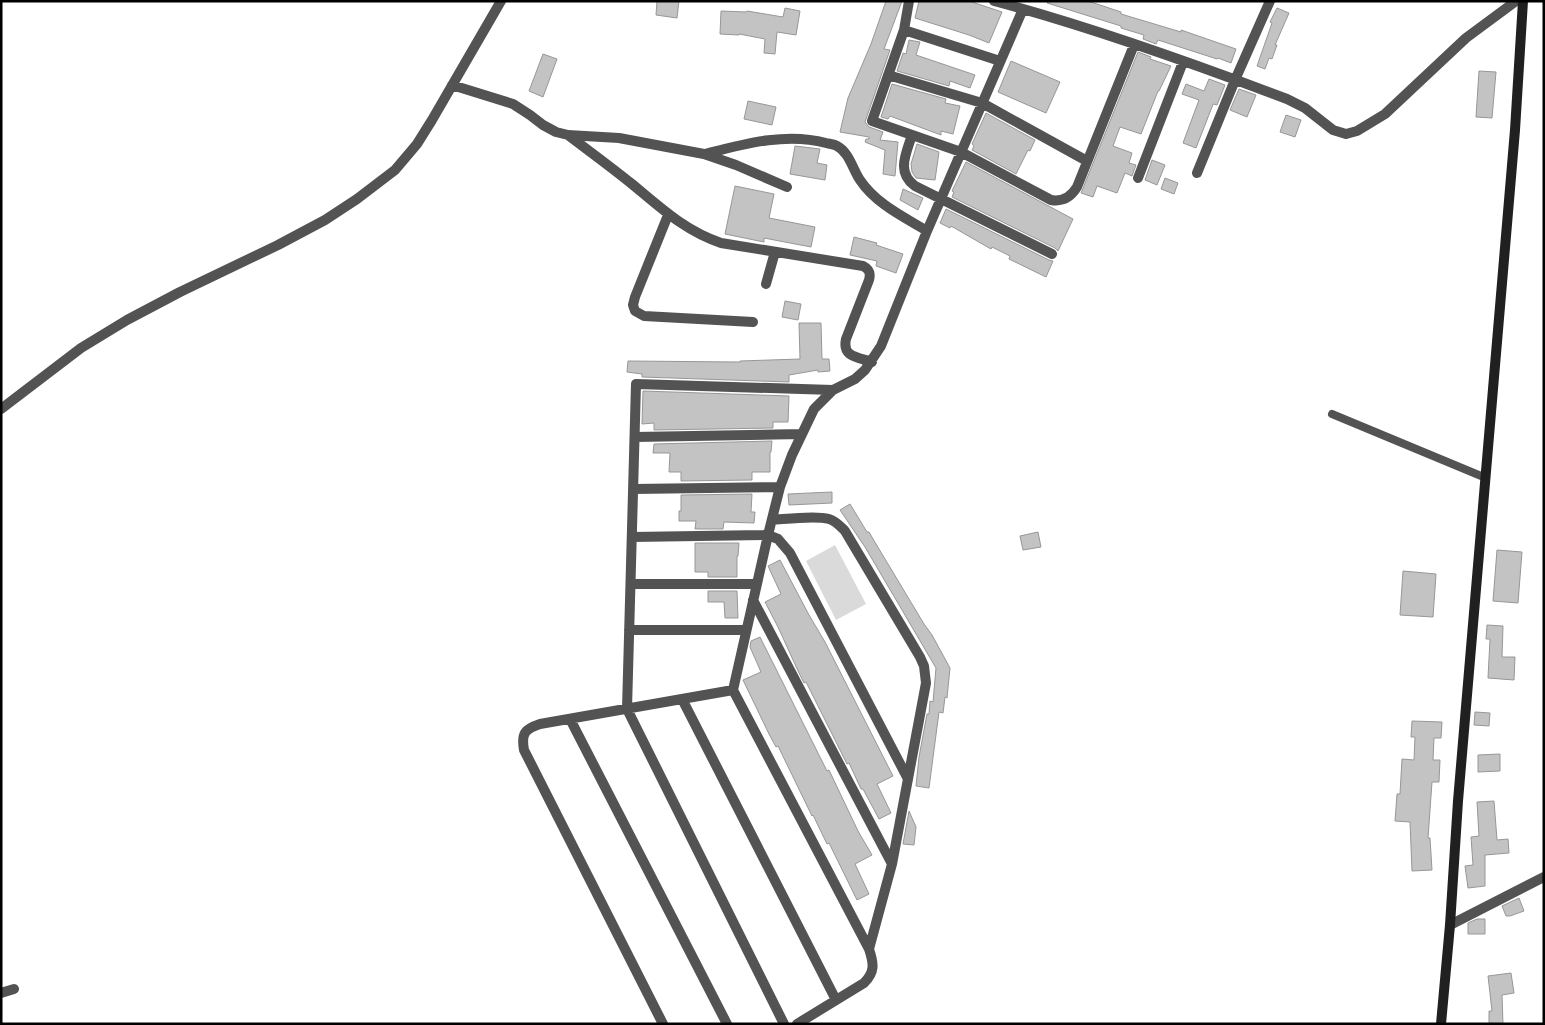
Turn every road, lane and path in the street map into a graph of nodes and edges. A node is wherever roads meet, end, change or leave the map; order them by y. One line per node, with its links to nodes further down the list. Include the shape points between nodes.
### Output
1 (501, 1): 14 (street)
2 (909, 1): 8 (street)
3 (994, 1): 7 (street)
4 (1270, 1): 13 (street)
5 (1516, 1): 13 (street, via 1466,38 1385,114 1357,131 1346,134 1333,130 1288,99)
6 (1523, 1): 37 (street)
7 (1023, 9): 9 (street); 10 (street)
8 (904, 30): 10 (street); 12 (street)
9 (1134, 45): 11 (street); 20 (street)
10 (1000, 61): 15 (street)
11 (1183, 62): 13 (street); 22 (street)
12 (888, 75): 15 (street); 17 (street, via 872,121)
13 (1235, 80): 21 (street)
14 (452, 85): 16 (street, via 512,104 543,125); 33 (street, via 432,120 395,170 357,199 278,245 127,320 82,348)
15 (982, 103): 18 (street); 20 (street)
16 (568, 135): 19 (street, via 619,138); 25 (street)
17 (912, 135): 18 (street); 24 (street, via 903,168 905,175 915,186)
18 (961, 152): 20 (street, via 1057,201 1073,193); 24 (street)
19 (704, 154): 23 (street); 26 (street, via 775,139 803,138 838,146 871,194)
20 (1087, 161)
21 (1198, 173)
22 (1138, 178)
23 (788, 187)
24 (941, 199): 26 (street); 28 (street)
25 (668, 215): 27 (street, via 721,243); 30 (street, via 635,297 635,311 644,316)
26 (927, 231): 31 (street)
27 (775, 252): 29 (street); 31 (street, via 866,268 869,280 844,345 848,353)
28 (1052, 254)
29 (766, 284)
30 (753, 322)
31 (872, 362): 32 (street, via 855,379)
32 (833, 390): 35 (street, via 814,409); 36 (street, via 636,384)
33 (1, 409)
34 (1332, 414): 37 (lane)
35 (802, 434): 36 (street); 38 (street)
36 (635, 437): 39 (street)
37 (1486, 478): 55 (street)
38 (780, 487): 39 (street); 40 (street)
39 (633, 489): 42 (street)
40 (772, 520): 41 (street); 52 (street, via 818,518 838,524 851,540 920,657 926,684)
41 (768, 535): 42 (street); 44 (street); 52 (street, via 778,539 790,553)
42 (632, 537): 43 (street)
43 (630, 584): 44 (street); 46 (street)
44 (757, 584): 45 (street)
45 (753, 600): 47 (street); 53 (street)
46 (629, 630): 47 (street); 50 (street)
47 (746, 630): 48 (street)
48 (733, 690): 49 (street); 56 (street)
49 (682, 699): 50 (street); 59 (street)
50 (627, 709): 51 (street); 62 (street)
51 (570, 719): 60 (street, via 531,727 524,733 524,750); 61 (street)
52 (908, 779): 53 (street)
53 (892, 864): 56 (street)
54 (1544, 877): 55 (street)
55 (1450, 925): 64 (street)
56 (869, 949): 59 (street, via 873,968 870,978)
57 (14, 989): 58 (street)
58 (1, 992)
59 (836, 1000): 63 (street)
60 (663, 1024)
61 (727, 1024)
62 (784, 1024)
63 (797, 1024)
64 (1440, 1024)

